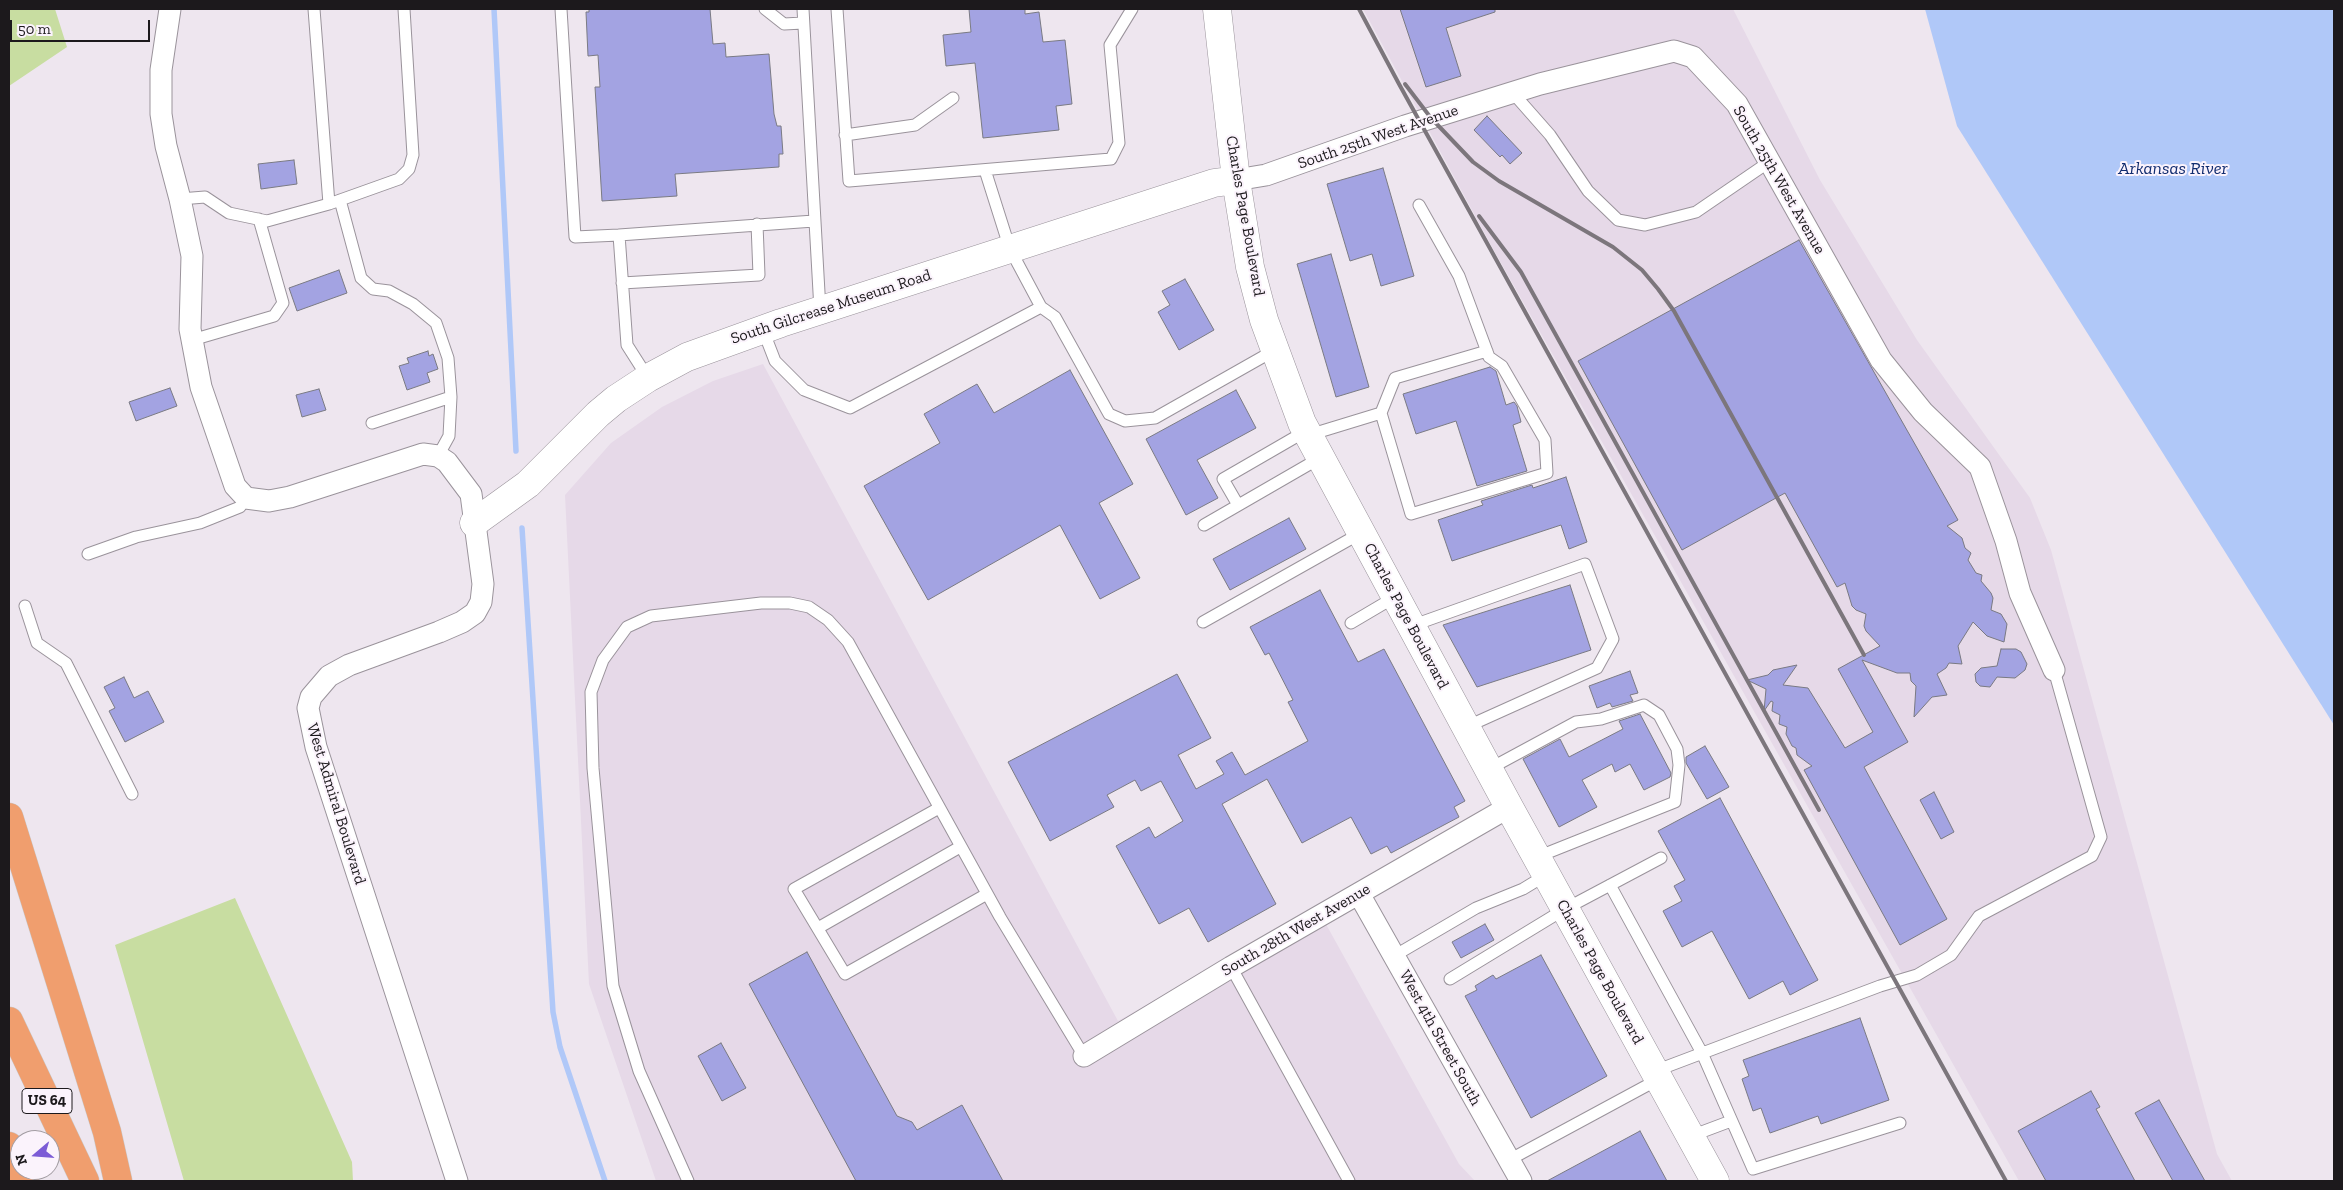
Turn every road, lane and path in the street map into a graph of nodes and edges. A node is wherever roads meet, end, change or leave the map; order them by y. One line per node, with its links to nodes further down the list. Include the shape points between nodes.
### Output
1 (170, 9): 17 (street, via 164,36 160,99 166,146)
2 (314, 9): 18 (lane)
3 (404, 9): 18 (lane, via 413,155 409,168 399,179)
4 (561, 9): 23 (lane, via 575,237)
5 (766, 9): 10 (lane, via 784,24)
6 (803, 9): 10 (lane)
7 (837, 9): 13 (lane)
8 (1132, 9): 15 (lane, via 1110,45 1119,143 1111,159)
9 (1217, 9): 16 (main road, Charles Page Boulevard)
10 (804, 23): 21 (lane)
11 (1513, 93): 14 (street, South 25th West Avenue, via 1674,51 1693,57 1737,104); 14 (lane, via 1550,135 1588,190 1618,220 1645,224 1696,212); 16 (street, South 25th West Avenue, via 1405,126 1266,175)
12 (953, 98): 13 (lane, via 915,125)
13 (845, 135): 15 (lane, via 848,181)
14 (1769, 162): 49 (street, South 25th West Avenue, via 1881,360 1923,412 1980,467 2020,593)
15 (985, 170): 24 (lane)
16 (1236, 180): 24 (main road, South Gilcrease Museum Road, via 1214,184); 30 (main road, Charles Page Boulevard, via 1250,267)
17 (180, 199): 20 (lane, via 205,197 230,213); 29 (street, via 193,265 190,302)
18 (335, 202): 20 (lane, via 267,221); 33 (lane, via 361,278 373,290 389,291 413,304 436,324 448,358)
19 (1419, 205): 31 (lane, via 1459,276)
20 (260, 219): 29 (lane, via 283,303 274,316)
21 (814, 221): 22 (lane); 27 (lane)
22 (757, 224): 23 (lane); 25 (lane, via 759,275)
23 (618, 235): 25 (lane)
24 (1010, 249): 26 (lane); 27 (main road, South Gilcrease Museum Road)
25 (622, 283): 32 (lane, via 627,345)
26 (1041, 307): 28 (lane, via 850,408 804,390 775,361); 30 (lane, via 1055,317 1109,414 1126,421 1155,418)
27 (820, 310): 28 (main road, South Gilcrease Museum Road)
28 (763, 329): 32 (main road, South Gilcrease Museum Road, via 687,357)
29 (192, 340): 38 (street, via 201,387 224,460 235,486)
30 (1275, 350): 36 (main road, Charles Page Boulevard)
31 (1487, 351): 34 (lane, via 1395,378); 34 (lane, via 1489,357 1502,366 1546,440 1546,473 1411,514)
32 (648, 378): 40 (main road, South Gilcrease Museum Road, via 598,414 528,484)
33 (451, 397): 35 (lane); 37 (lane, via 449,436)
34 (1381, 413): 36 (lane)
35 (372, 423)
36 (1312, 441): 39 (lane); 39 (lane, via 1223,479); 42 (main road, Charles Page Boulevard)
37 (438, 456): 38 (street, via 423,454 290,497 269,501); 40 (street, West Admiral Boulevard, via 451,466 471,494)
38 (246, 498): 43 (lane, via 240,507 200,522 136,537)
39 (1238, 505): 41 (lane)
40 (474, 523): 79 (street, West Admiral Boulevard, via 483,584 481,602 475,612 462,622 349,665 329,676 311,697 308,708 316,747)
41 (1204, 524)
42 (1361, 533): 44 (main road, Charles Page Boulevard); 46 (lane)
43 (88, 554)
44 (1395, 597): 47 (lane); 48 (main road, Charles Page Boulevard)
45 (25, 606): 52 (lane, via 37,643 66,663)
46 (1202, 622)
47 (1351, 623)
48 (1411, 626): 50 (main road, Charles Page Boulevard); 50 (lane, via 1585,564 1613,639 1597,668)
49 (2054, 670): 68 (lane, via 2101,837 2092,856 1979,916 1951,955 1917,975)
50 (1466, 727): 51 (main road, Charles Page Boulevard)
51 (1489, 769): 53 (main road, Charles Page Boulevard); 58 (lane, via 1576,722 1600,719 1644,705 1658,715 1676,749 1679,765 1675,802)
52 (132, 794)
53 (1509, 807): 58 (main road, Charles Page Boulevard); 61 (street, South 28th West Avenue)
54 (939, 808): 56 (lane); 63 (lane, via 794,889); 80 (lane, via 848,642 828,620 809,607 790,602 762,603 651,616 627,627 603,660 591,692 593,768 613,986 639,1072)
55 (9, 817): 78 (highway, via 107,1132)
56 (960, 847): 60 (lane); 63 (lane)
57 (1661, 858): 59 (lane)
58 (1542, 866): 62 (main road, Charles Page Boulevard); 64 (lane, via 1523,889 1476,908)
59 (1610, 885): 62 (lane); 68 (lane)
60 (987, 894): 63 (lane, via 845,974); 69 (lane)
61 (1359, 894): 64 (street, West 4th Street South); 65 (street, South 28th West Avenue)
62 (1565, 909): 66 (lane); 70 (main road, Charles Page Boulevard)
63 (818, 928)
64 (1394, 956): 75 (street, West 4th Street South)
65 (1231, 967): 69 (street, South 28th West Avenue); 81 (lane)
66 (1450, 978)
67 (9, 1021): 77 (highway, US 64)
68 (1702, 1053): 70 (lane); 71 (lane)
69 (1084, 1056)
70 (1657, 1075): 73 (main road, Charles Page Boulevard); 75 (lane)
71 (1731, 1121): 72 (lane, via 1753,1170); 73 (lane)
72 (1900, 1123)
73 (1691, 1136): 83 (main road, Charles Page Boulevard)
74 (9, 1146): 76 (highway)
75 (1509, 1160): 82 (street, West 4th Street South)
76 (25, 1181)
77 (85, 1181)
78 (118, 1181)
79 (457, 1181)
80 (688, 1181)
81 (1349, 1181)
82 (1521, 1181)
83 (1715, 1181)

